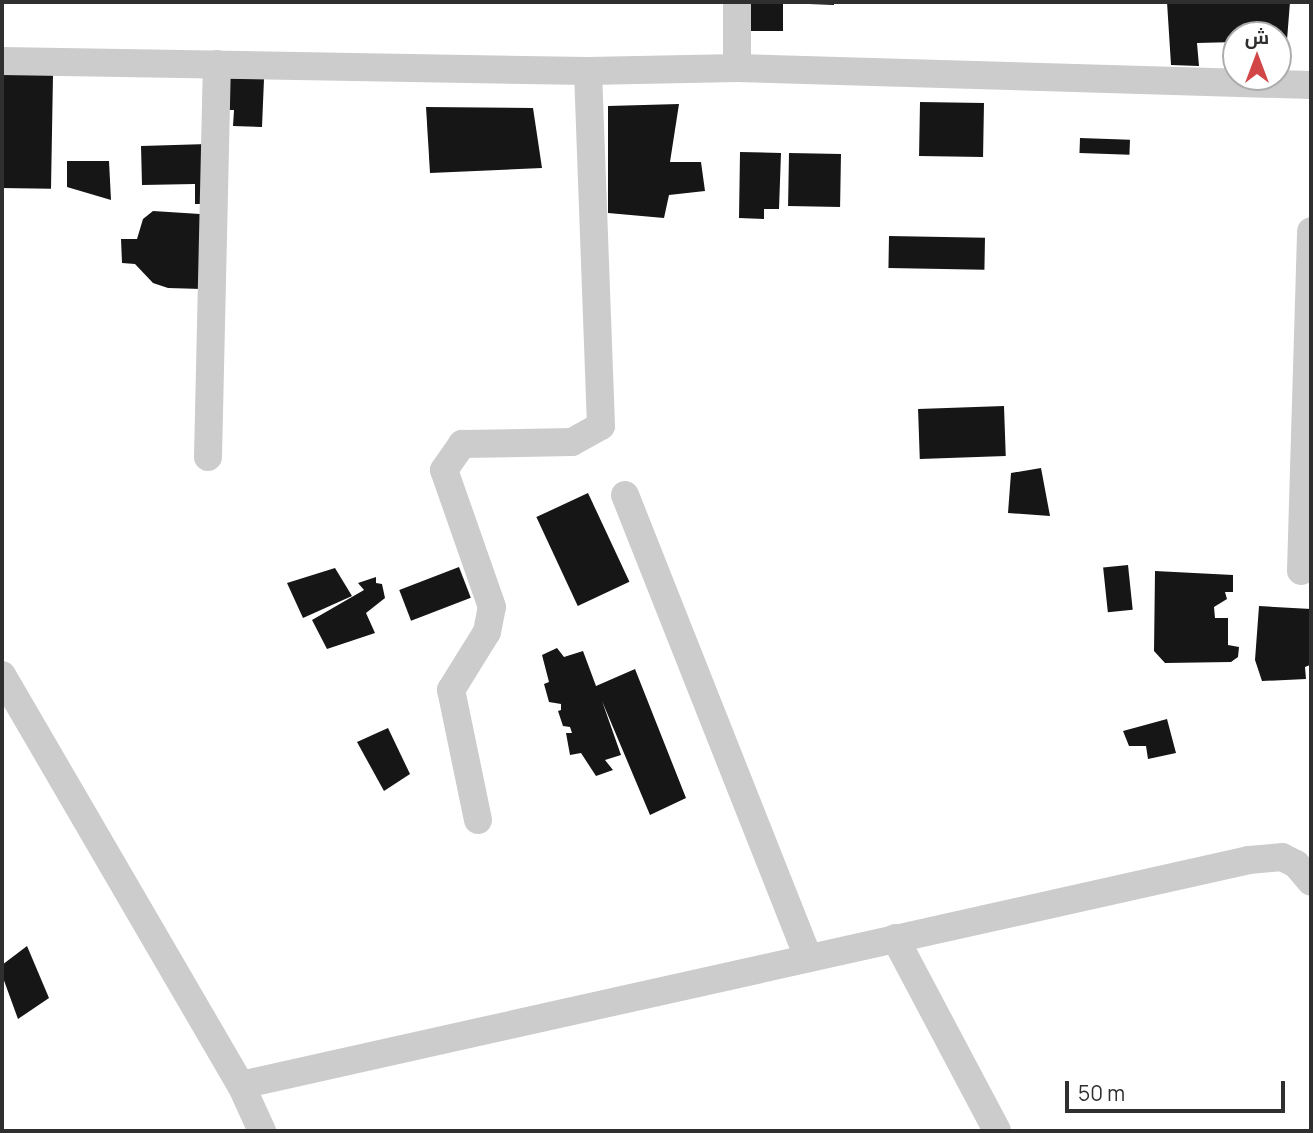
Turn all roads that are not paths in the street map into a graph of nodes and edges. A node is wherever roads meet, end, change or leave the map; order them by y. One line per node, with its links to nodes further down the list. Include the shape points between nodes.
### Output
1 (737, 2): 4 (street)
2 (2, 61): 3 (street)
3 (217, 64): 5 (street); 8 (street)
4 (737, 68): 5 (street); 6 (street)
5 (588, 71): 12 (street, via 601,426 572,442 462,444 444,470 492,607 487,632 451,690)
6 (1311, 85)
7 (1311, 232): 10 (street)
8 (208, 457)
9 (625, 495): 15 (street)
10 (1301, 571)
11 (2, 675): 16 (street)
12 (478, 820)
13 (1311, 882): 14 (street, via 1282,856 1250,860)
14 (895, 938): 15 (street); 18 (street)
15 (808, 958): 16 (street)
16 (241, 1085): 17 (street)
17 (262, 1131)
18 (997, 1131)

